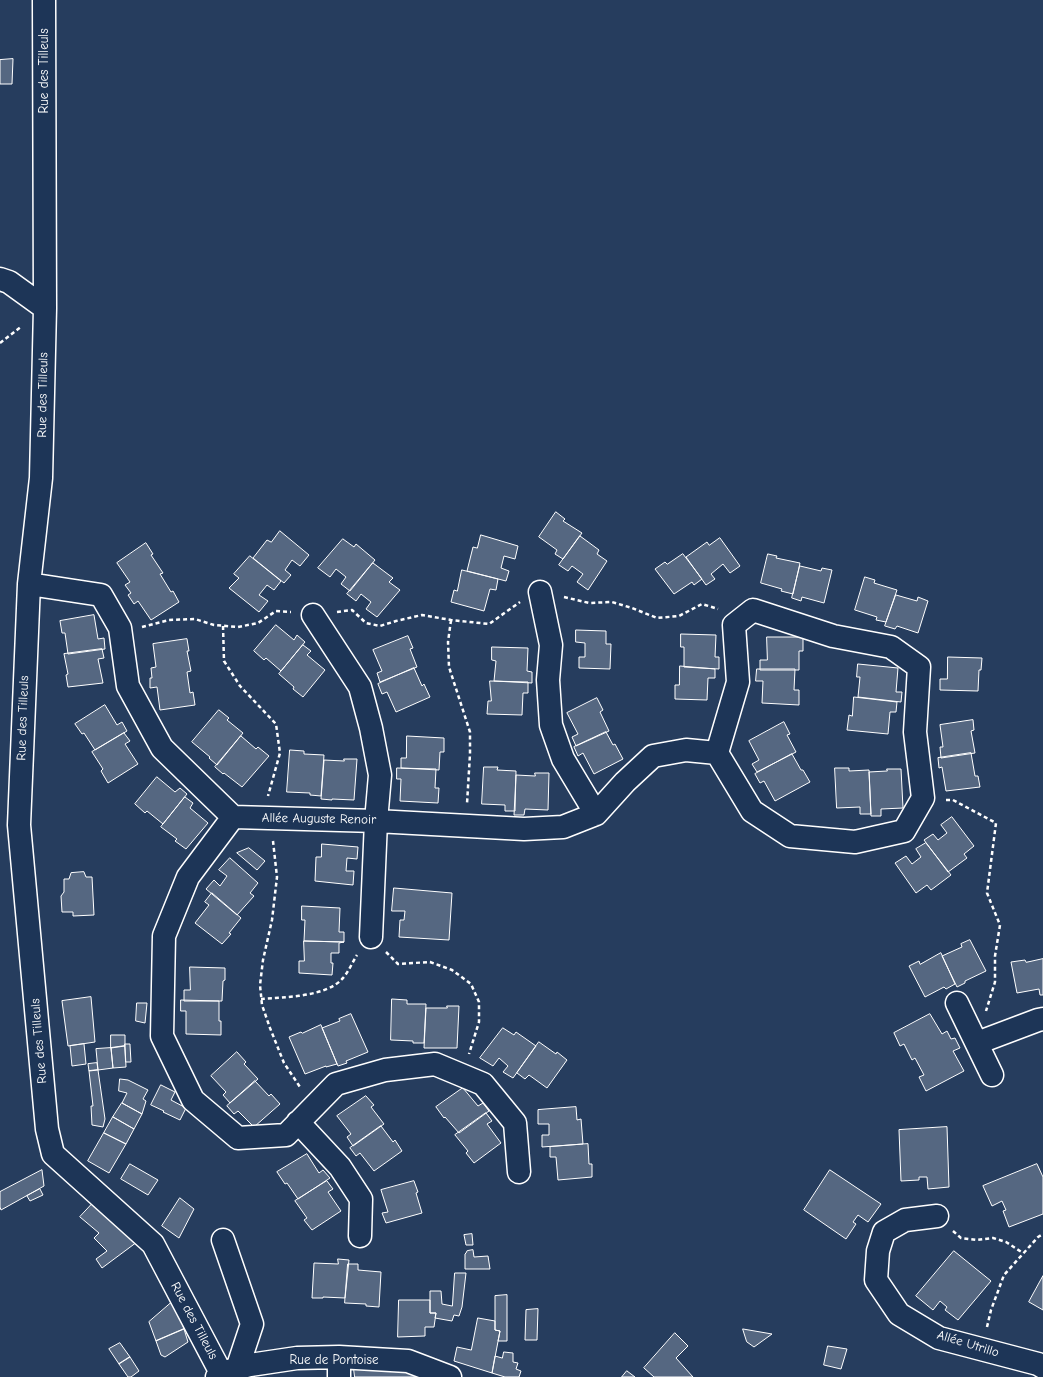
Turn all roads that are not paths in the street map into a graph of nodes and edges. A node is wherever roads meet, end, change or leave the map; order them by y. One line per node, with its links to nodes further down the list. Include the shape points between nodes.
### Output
1 (44, 0): 3 (street, Rue des Tilleuls)
2 (0, 279): 3 (street, via 10,282)
3 (45, 308): 4 (street, Rue des Tilleuls, via 41,478)
4 (28, 584): 9 (street, via 100,595 120,628 128,686 162,748); 23 (street, Rue des Tilleuls, via 19,825 47,1129 53,1154 153,1244)
5 (540, 592): 8 (street, via 551,645 548,680 551,725 563,759)
6 (313, 615): 10 (street, via 360,687 380,775)
7 (718, 753): 7 (street, via 738,682 734,625 753,610 833,636 891,647 919,668 915,732 924,798 904,831 855,842 790,836 752,811); 8 (street, Allée Auguste Renoir, via 686,750 653,756)
8 (596, 814): 10 (street, Allée Auguste Renoir, via 563,827 524,829)
9 (233, 817): 10 (street, Allée Auguste Renoir); 16 (street, via 188,877 164,936 162,1036 193,1100 238,1138 286,1135)
10 (376, 821): 11 (street)
11 (371, 936)
12 (957, 1003): 14 (street)
13 (1043, 1019): 14 (street)
14 (977, 1043): 15 (street)
15 (992, 1074)
16 (306, 1115): 17 (street, via 336,1084 385,1070 435,1064 483,1084 515,1123); 19 (street, via 361,1199)
17 (519, 1172)
18 (937, 1216): 22 (street, Allée Utrillo, via 905,1220 884,1232 878,1251 876,1280 899,1314 940,1338)
19 (360, 1236)
20 (223, 1240): 23 (street, via 252,1324)
21 (339, 1367): 23 (street, Rue de Pontoise, via 297,1358 250,1365); 24 (street, Rue de Pontoise, via 408,1361)
22 (1043, 1367)
23 (225, 1373)
24 (450, 1377)

